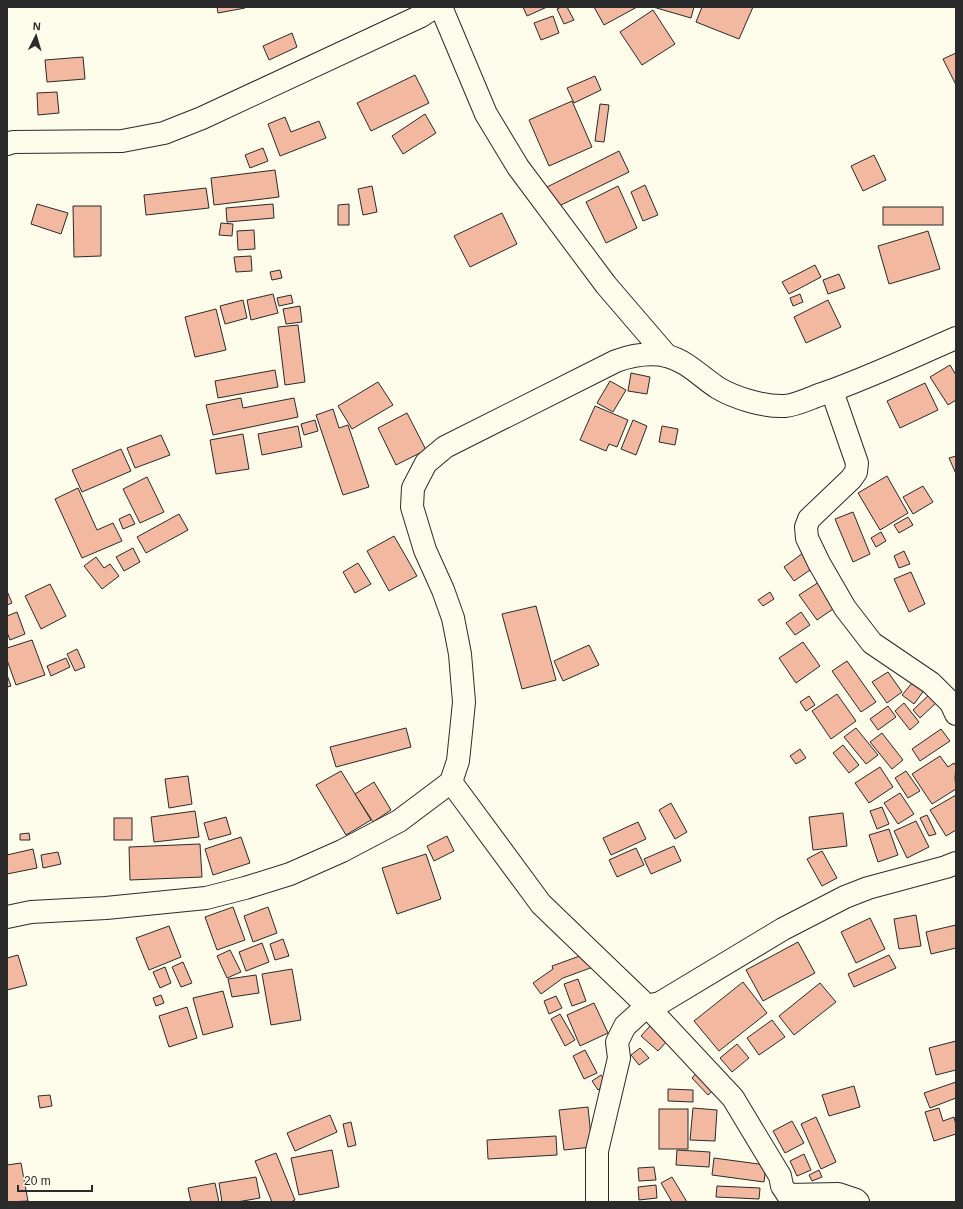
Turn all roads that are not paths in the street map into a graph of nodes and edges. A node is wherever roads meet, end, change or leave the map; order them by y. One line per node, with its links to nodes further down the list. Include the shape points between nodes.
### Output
1 (441, 7): 5 (street, via 486,114 518,167 606,285)
2 (424, 10): 3 (street, via 202,118 164,133 122,141)
3 (7, 144)
4 (956, 338): 6 (street)
5 (667, 356): 6 (street, via 687,365 718,388 739,398 760,403 784,406); 8 (street, via 632,355 616,361 445,447 426,463 413,488 412,507 425,550 453,618 460,654 464,702 462,732 458,761)
6 (832, 391): 7 (street, via 857,463 856,472 809,519 806,528 807,538 845,608 872,643 931,683 951,703)
7 (956, 714)
8 (451, 782): 10 (street, via 399,821 342,851 290,874 245,888 206,898 31,912); 11 (street, via 541,904)
9 (956, 862): 11 (street, via 845,897 783,929 660,1003)
10 (7, 917)
11 (647, 1006): 12 (street, via 625,1026 617,1042 619,1058 597,1151); 13 (street, via 733,1098 780,1176 782,1186 788,1194 838,1194)
12 (597, 1202)
13 (858, 1202)

